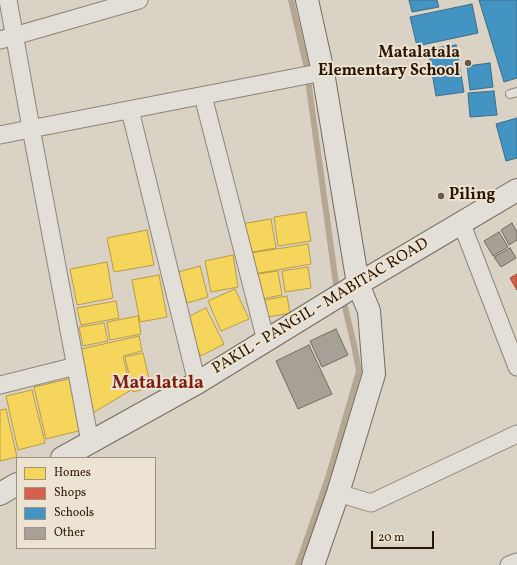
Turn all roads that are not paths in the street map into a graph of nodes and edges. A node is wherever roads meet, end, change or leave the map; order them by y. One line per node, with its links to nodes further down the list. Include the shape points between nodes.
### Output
1 (8, 0): 4 (street)
2 (139, 0): 4 (street)
3 (307, 0): 5 (street)
4 (8, 38): 8 (street)
5 (323, 72): 6 (street); 12 (street)
6 (203, 96): 7 (street); 13 (street)
7 (130, 110): 8 (street); 16 (street)
8 (31, 128): 9 (street); 14 (street)
9 (0, 135)
10 (517, 190): 11 (street, PAKIL - PANGIL - MABITAC ROAD)
11 (461, 222): 12 (street, PAKIL - PANGIL - MABITAC ROAD); 15 (street)
12 (358, 284): 13 (street, PAKIL - PANGIL - MABITAC ROAD); 22 (street, via 369,312 374,374)
13 (266, 341): 16 (street, PAKIL - PANGIL - MABITAC ROAD)
14 (76, 366): 17 (street); 19 (street)
15 (517, 367)
16 (197, 383): 19 (street, PAKIL - PANGIL - MABITAC ROAD)
17 (0, 385)
18 (517, 434): 22 (street, via 371,503)
19 (90, 442): 20 (street, PAKIL - PANGIL - MABITAC ROAD)
20 (64, 457)
21 (16, 485): 23 (street)
22 (338, 493): 25 (street)
23 (0, 494)
24 (517, 562): 26 (street)
25 (312, 565)
26 (509, 565)

